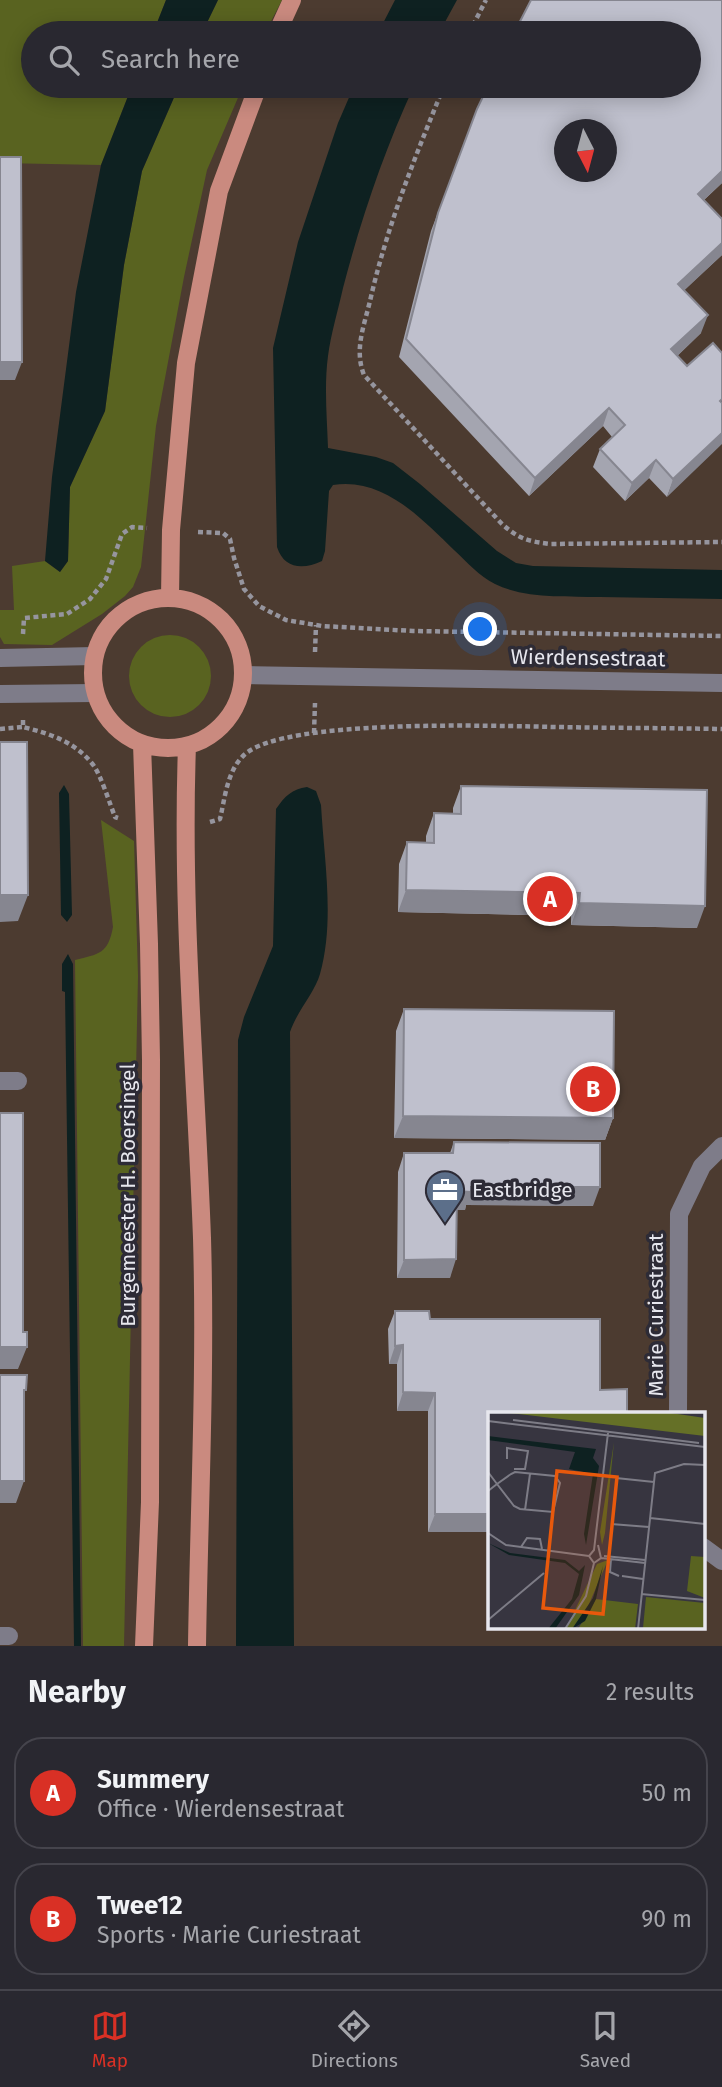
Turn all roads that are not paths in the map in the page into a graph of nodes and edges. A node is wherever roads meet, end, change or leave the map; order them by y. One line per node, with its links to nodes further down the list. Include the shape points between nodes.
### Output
1 (292, 0): 2 (main road)
2 (281, 21)
3 (254, 98): 4 (main road, via 219,191 186,363 171,530)
4 (170, 598): 5 (main road, via 146,601 119,616 103,634); 7 (main road, via 208,610 226,625 238,646)
5 (94, 656): 6 (street); 9 (main road)
6 (0, 657)
7 (243, 675): 8 (street, Wierdensestraat); 12 (main road, via 239,699 226,721 210,736)
8 (722, 683)
9 (95, 692): 10 (street); 11 (main road, via 109,720)
10 (0, 694)
11 (142, 744): 12 (main road); 17 (main road, Burgemeester H. Boersingel, via 151,1060 150,1502)
12 (187, 746): 18 (main road, via 184,821 202,1239)
13 (722, 1146): 14 (street, Marie Curiestraat, via 702,1166 679,1214)
14 (678, 1412)
15 (704, 1548): 16 (street)
16 (722, 1561)
17 (144, 1646)
18 (197, 1646)

